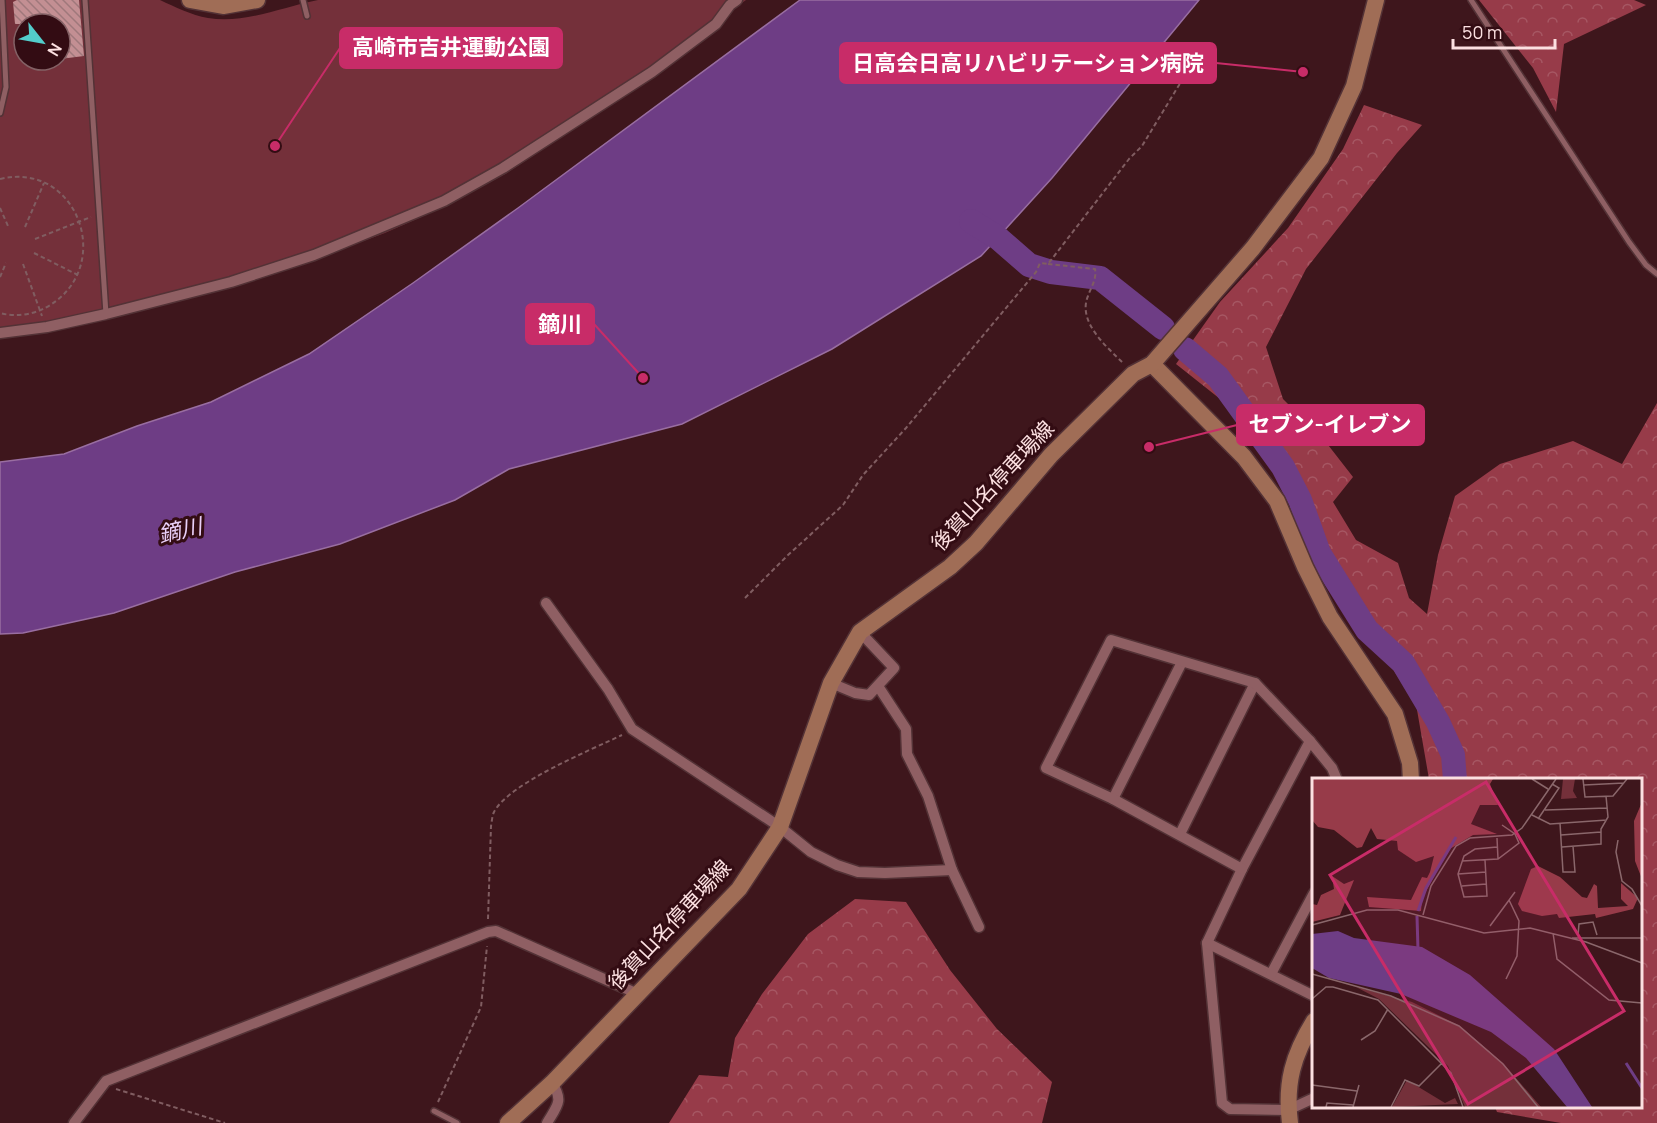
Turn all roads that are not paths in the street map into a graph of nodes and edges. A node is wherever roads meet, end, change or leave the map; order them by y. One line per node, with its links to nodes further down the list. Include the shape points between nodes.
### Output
1 (2, 0): 10 (lane, via 6,87)
2 (85, 0): 12 (lane)
3 (190, 0): 4 (main road, via 223,6)
4 (257, 0)
5 (303, 0): 9 (lane)
6 (736, 0): 12 (street, via 716,24 652,72 513,162 444,201 315,255 231,282)
7 (1376, 0): 14 (main road, 後賀山名停車場線, via 1354,86 1321,158 1253,248)
8 (1471, 0): 11 (lane, via 1629,242)
9 (307, 16)
10 (0, 113)
11 (1657, 274)
12 (106, 314): 13 (street)
13 (0, 333)
14 (1152, 364): 16 (main road, 後賀山名停車場線, via 1133,374 1051,455 976,543 950,567); 23 (main road, via 1244,457 1277,501 1330,617 1395,714 1410,763)
15 (546, 603): 25 (street, via 632,729)
16 (860, 632): 18 (main road, 後賀山名停車場線); 20 (street, via 894,668)
17 (1182, 662): 19 (street); 24 (street); 24 (street, via 1111,640 1046,768)
18 (831, 682): 20 (street, via 869,695); 25 (main road, 後賀山名停車場線)
19 (1255, 683): 21 (street); 26 (street)
20 (878, 686): 27 (street, via 906,729 907,754 928,796)
21 (1310, 741): 22 (street); 28 (street)
22 (1336, 778)
23 (1410, 778)
24 (1113, 799): 26 (street)
25 (780, 827): 27 (street, via 811,852 858,872); 33 (main road, 後賀山名停車場線, via 739,889)
26 (1180, 834): 28 (street)
27 (952, 870): 30 (street)
28 (1242, 870): 31 (street)
29 (1312, 897): 32 (street)
30 (979, 927)
31 (1207, 944): 32 (street); 39 (street, via 1222,1103 1230,1109)
32 (1271, 974): 34 (street)
33 (638, 994): 36 (main road, 後賀山名停車場線); 41 (street, via 496,931 488,932 106,1081)
34 (1312, 995)
35 (1312, 1025): 39 (main road, via 1294,1062 1287,1092)
36 (552, 1083): 40 (street, via 559,1094 559,1104); 43 (main road, 後賀山名停車場線)
37 (1312, 1099): 39 (street)
38 (434, 1111): 42 (lane)
39 (1289, 1116)
40 (550, 1122)
41 (74, 1123)
42 (457, 1123)
43 (508, 1123)

